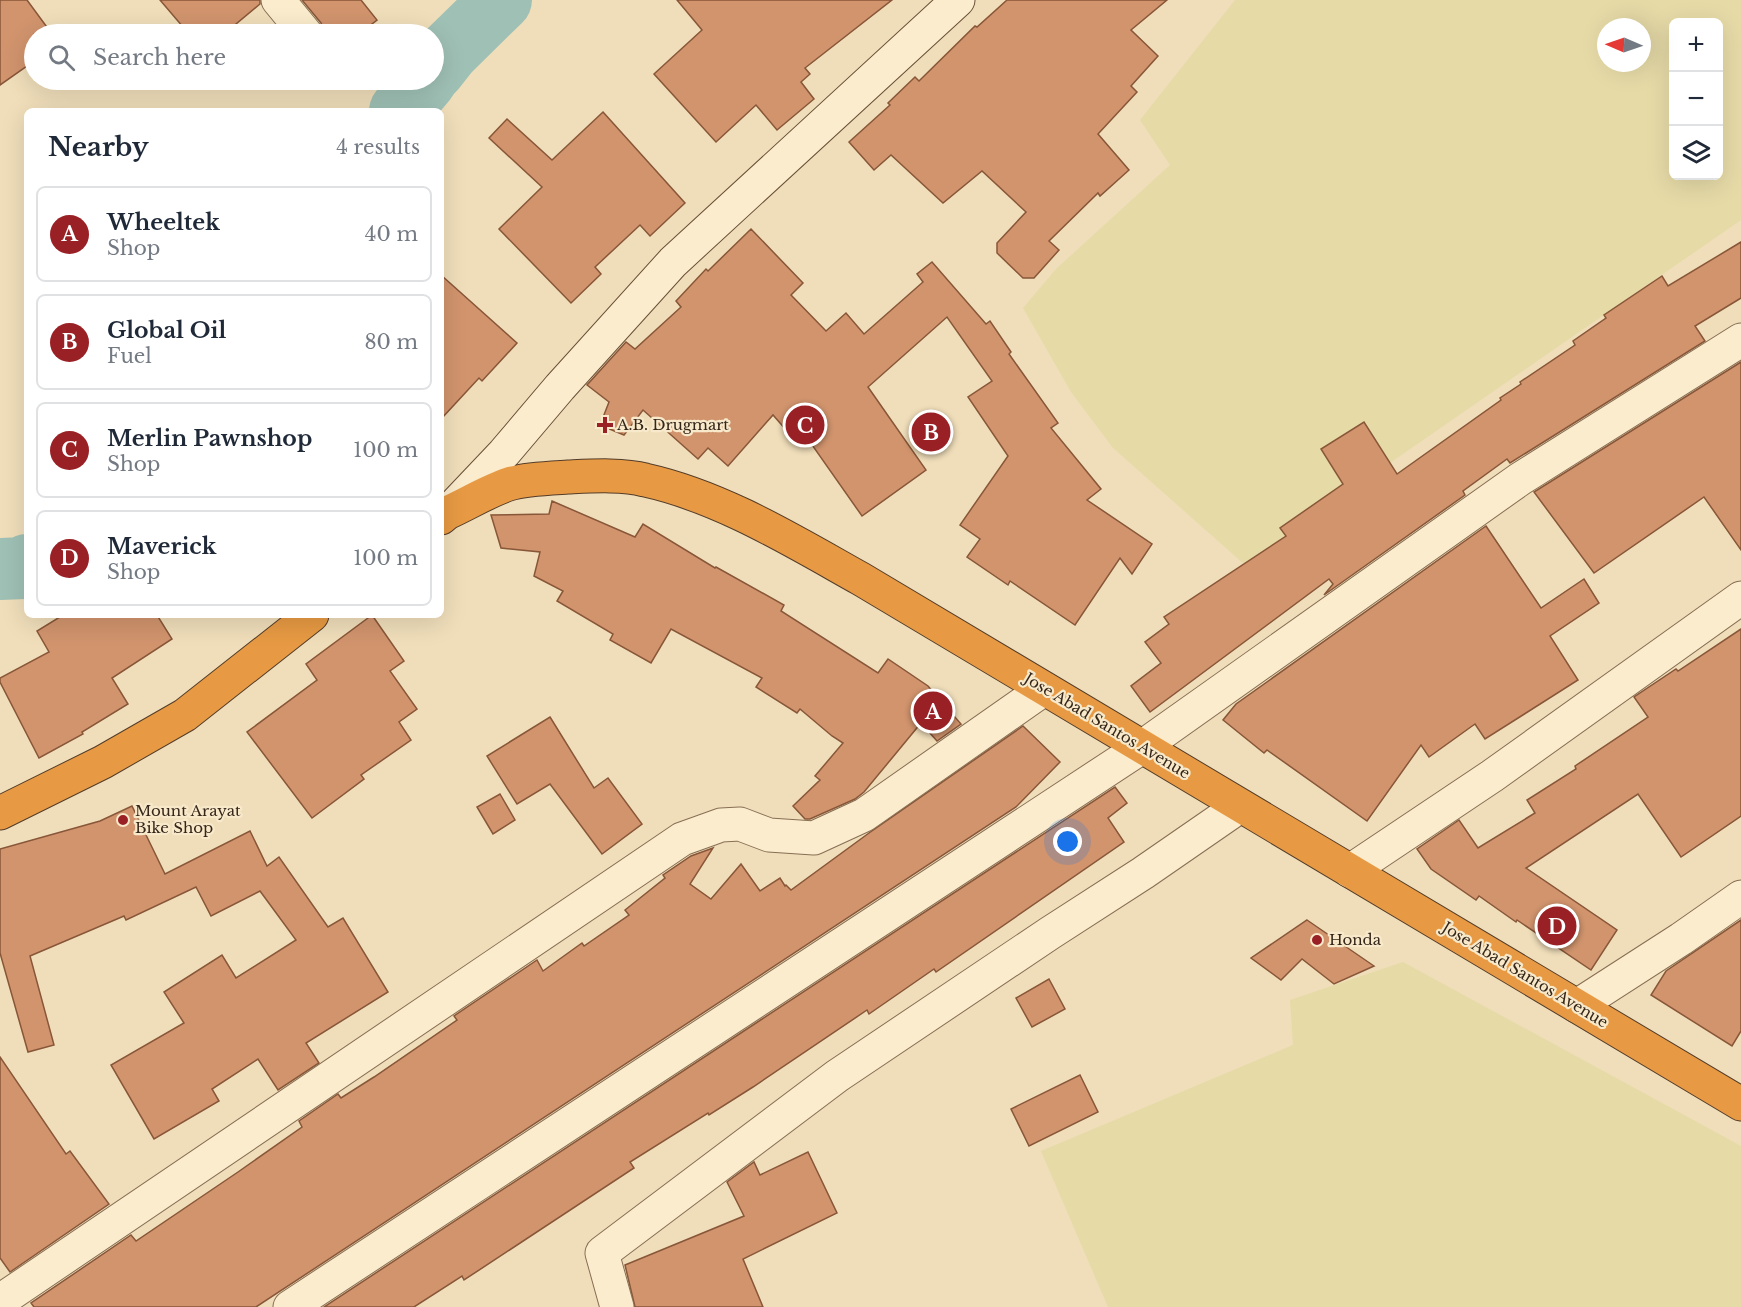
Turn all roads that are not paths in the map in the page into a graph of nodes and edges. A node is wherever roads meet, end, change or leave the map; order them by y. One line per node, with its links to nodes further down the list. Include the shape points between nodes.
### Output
1 (278, 0): 3 (street)
2 (958, 0): 5 (street, via 673,262)
3 (298, 24)
4 (1741, 340): 9 (street, via 1520,478)
5 (444, 515): 8 (highway, Jose Abad Santos Avenue, via 510,483 595,476 644,479 742,515 795,542)
6 (1741, 598): 12 (street, via 1492,776)
7 (308, 618): 11 (highway, via 186,715)
8 (1044, 689): 9 (highway, Jose Abad Santos Avenue); 16 (street, via 864,815 814,838 769,835 740,824 721,825 682,839)
9 (1142, 747): 10 (highway, Jose Abad Santos Avenue); 17 (street)
10 (1240, 806): 12 (highway, Jose Abad Santos Avenue); 18 (street, via 837,1076 602,1253)
11 (0, 813)
12 (1350, 871): 14 (highway, Jose Abad Santos Avenue)
13 (1741, 897): 14 (street)
14 (1577, 1006): 15 (highway, Jose Abad Santos Avenue)
15 (1741, 1104)
16 (0, 1301)
17 (290, 1307)
18 (618, 1307)

